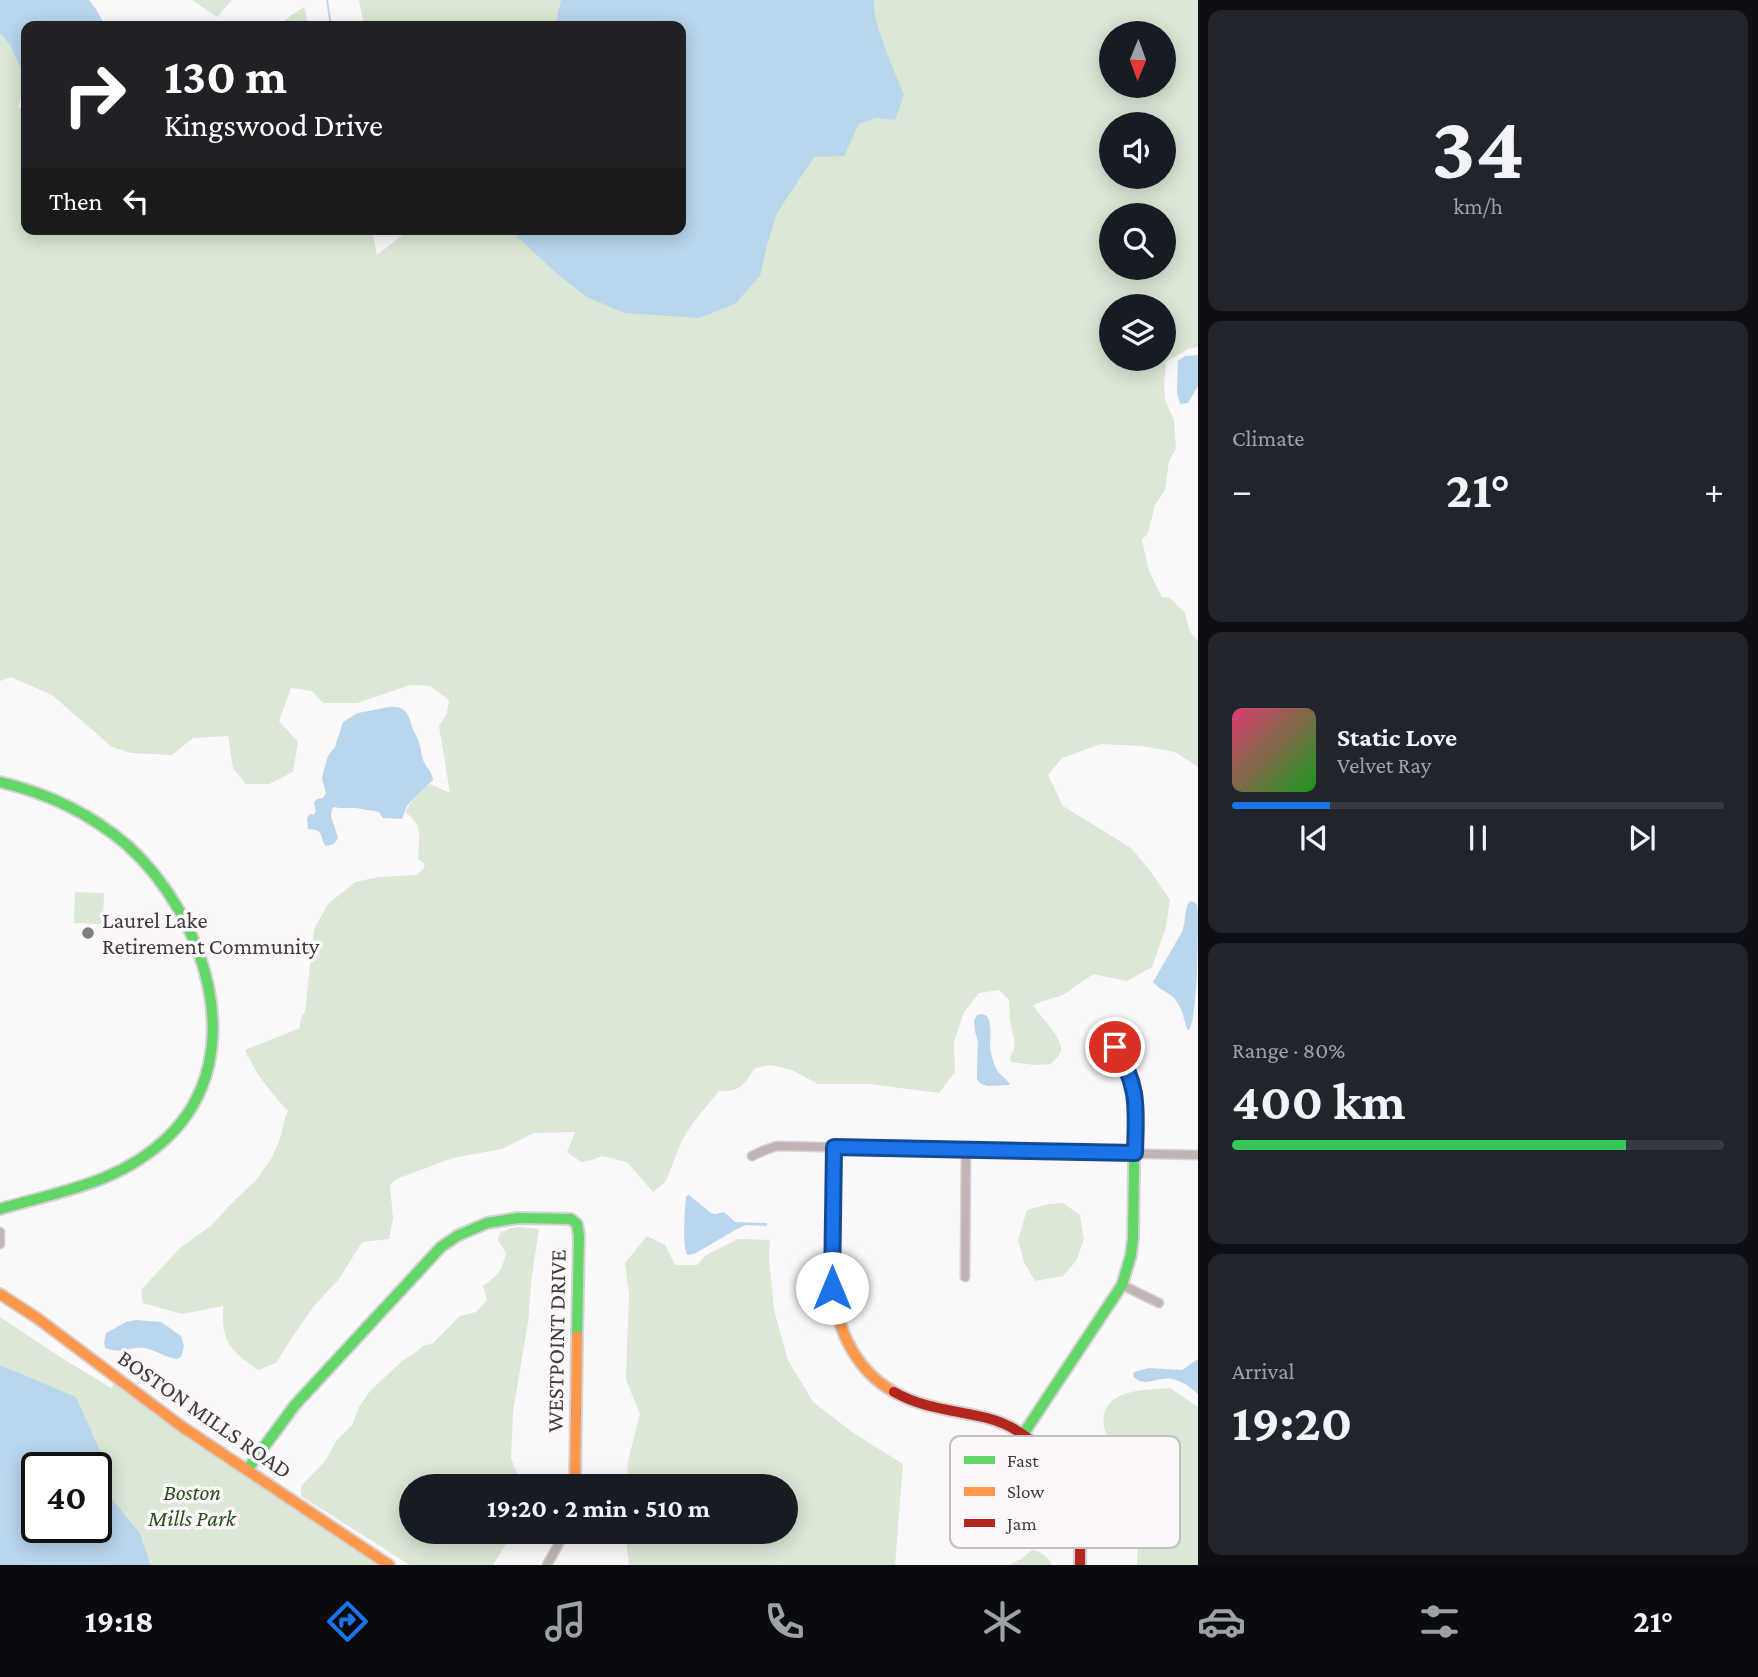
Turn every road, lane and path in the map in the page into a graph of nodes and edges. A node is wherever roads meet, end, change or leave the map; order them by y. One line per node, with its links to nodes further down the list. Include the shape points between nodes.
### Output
1 (0, 782): 8 (street, via 42,794 87,815 152,871 180,912 199,955 213,1030 212,1058 200,1093 184,1120 161,1143 114,1176)
2 (1115, 1047): 5 (street, via 1133,1083)
3 (834, 1147): 4 (street); 7 (street, via 777,1146); 15 (street, via 832,1288 841,1331 854,1355 867,1372 911,1401 993,1420)
4 (966, 1149): 5 (street); 11 (street)
5 (1135, 1153): 6 (street); 12 (street, via 1133,1238)
6 (1198, 1155)
7 (752, 1156)
8 (0, 1209)
9 (0, 1232): 10 (street)
10 (0, 1244)
11 (965, 1277)
12 (1122, 1285): 14 (street); 15 (street)
13 (0, 1294): 16 (street, BOSTON MILLS ROAD)
14 (1159, 1303)
15 (1024, 1435)
16 (247, 1470): 17 (street, WESTPOINT DRIVE, via 295,1405 450,1240 469,1228 497,1220 571,1219 578,1228); 19 (street, BOSTON MILLS ROAD)
17 (575, 1474)
18 (559, 1544): 20 (street)
19 (389, 1565)
20 (547, 1565)

